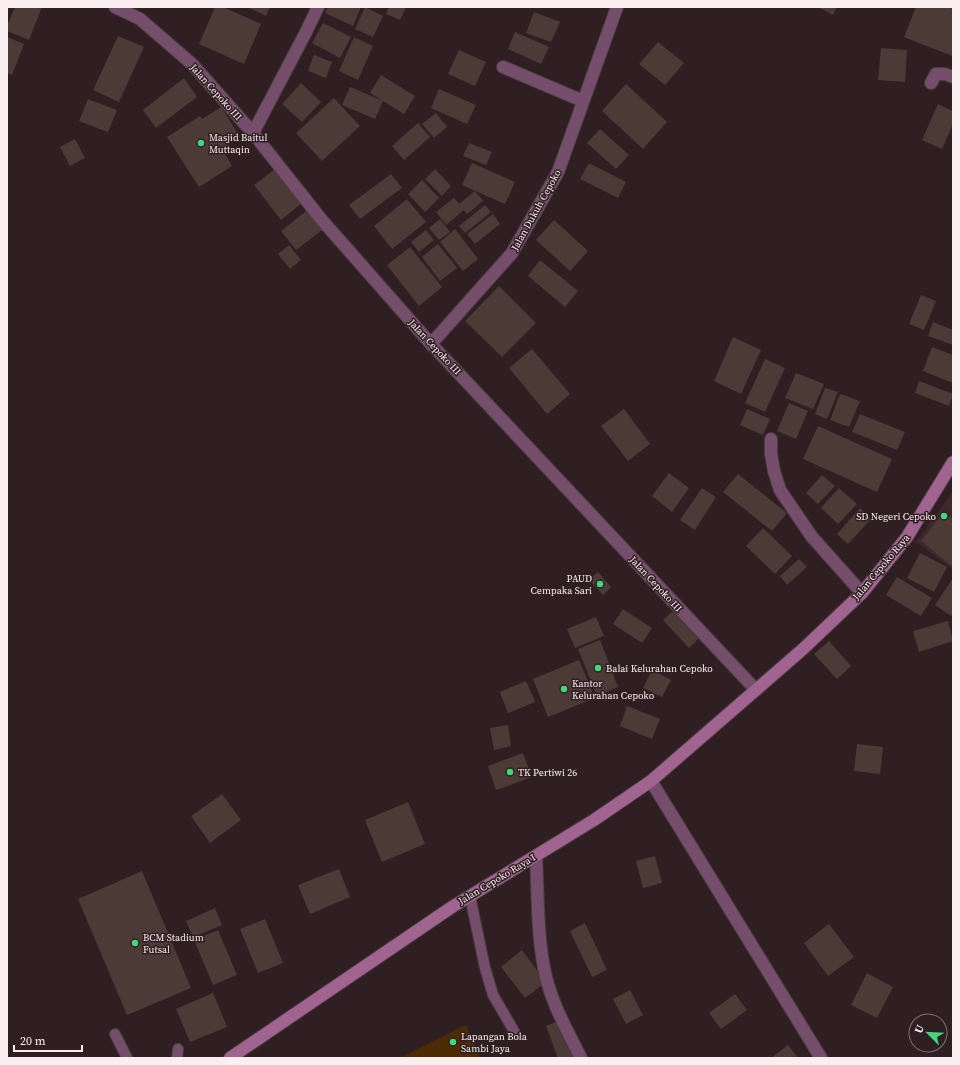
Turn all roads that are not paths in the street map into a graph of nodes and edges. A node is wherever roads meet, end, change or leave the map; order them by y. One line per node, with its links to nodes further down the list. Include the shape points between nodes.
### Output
1 (114, 7): 8 (street, Jalan Cepoko III, via 140,19 192,64)
2 (318, 7): 8 (street)
3 (617, 7): 7 (street, Jalan Dukuh Cepoko)
4 (503, 67): 7 (street)
5 (953, 77): 6 (street, via 936,74)
6 (931, 83)
7 (583, 101): 9 (street, Jalan Dukuh Cepoko, via 558,172 512,253)
8 (253, 133): 9 (street, Jalan Cepoko III, via 321,219)
9 (431, 344): 13 (street, Jalan Cepoko III)
10 (771, 439): 12 (street, via 772,460 780,490 812,537)
11 (953, 462): 12 (main road, Jalan Cepoko Raya, via 907,537)
12 (862, 593): 13 (main road, Jalan Cepoko Raya)
13 (756, 690): 14 (main road, Jalan Cepoko Raya I)
14 (651, 781): 15 (main road, Jalan Cepoko Raya I); 22 (street)
15 (536, 856): 16 (main road, Jalan Cepoko Raya I); 21 (street, via 541,950 546,978 556,1007)
16 (470, 896): 17 (lane, via 493,995); 20 (main road, Jalan Cepoko Raya I)
17 (514, 1031)
18 (115, 1034): 19 (lane)
19 (126, 1058)
20 (230, 1058)
21 (581, 1058)
22 (821, 1058)

